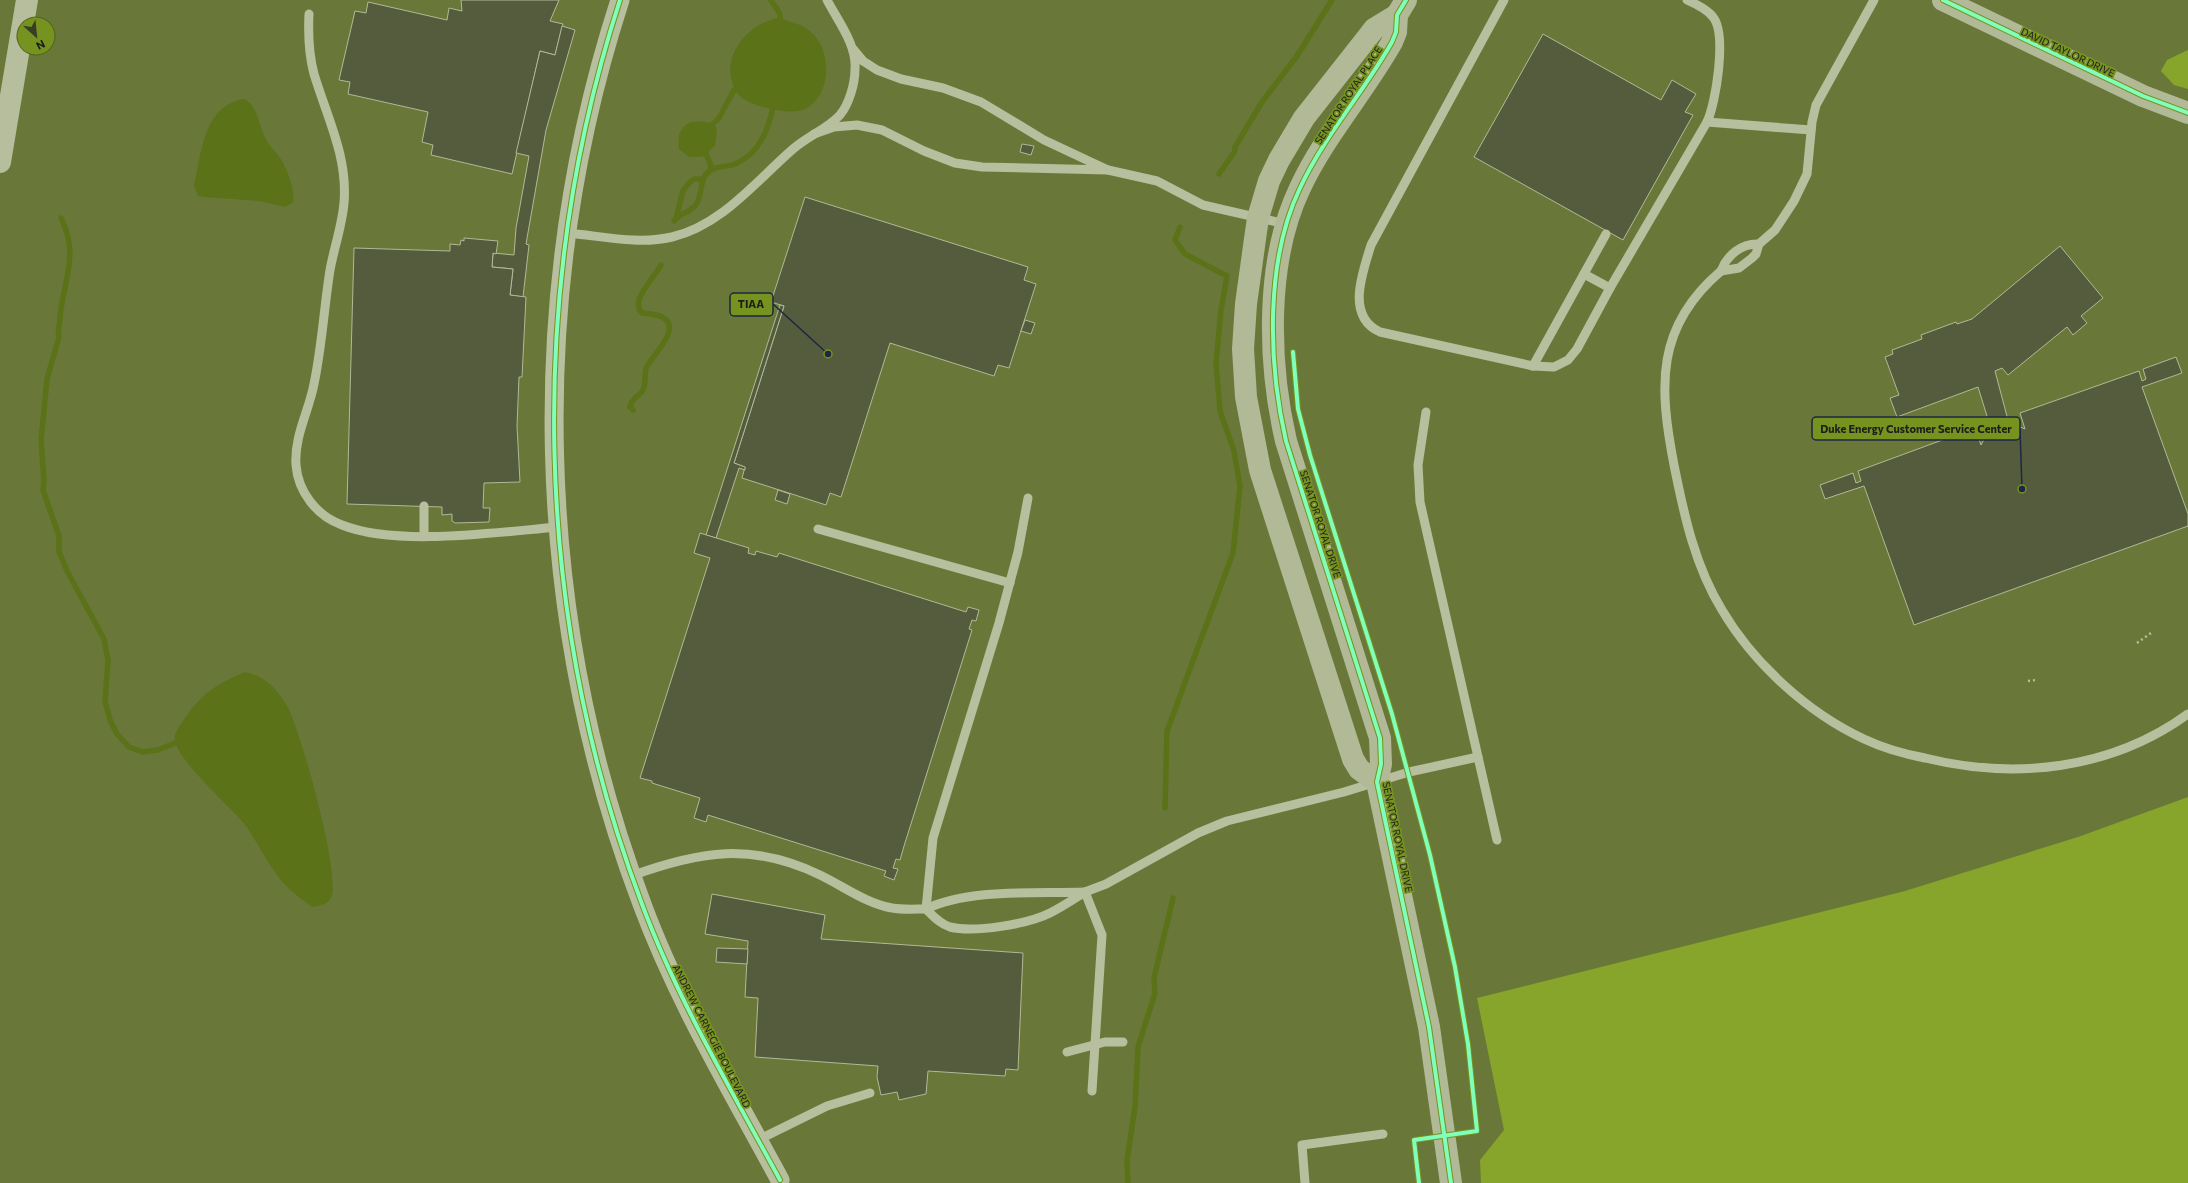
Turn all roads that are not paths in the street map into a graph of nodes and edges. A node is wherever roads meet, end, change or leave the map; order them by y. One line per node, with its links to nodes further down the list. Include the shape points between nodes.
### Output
1 (28, 0): 15 (highway)
2 (620, 0): 19 (street, ANDREW CARNEGIE BOULEVARD, via 592,96)
3 (827, 0): 10 (lane)
4 (1504, 0): 27 (lane, via 1377,231 1366,263 1359,300 1363,316 1380,332)
5 (1687, 0): 12 (lane, via 1713,17 1720,33 1713,104)
6 (1874, 0): 13 (lane, via 1816,105)
7 (1943, 0): 11 (street, DAVID TAYLOR DRIVE, via 2143,96)
8 (1401, 8): 17 (street, SENATOR ROYAL PLACE, via 1366,38 1304,118 1269,181); 18 (street, SENATOR ROYAL PLACE, via 1392,42 1315,160 1300,188)
9 (309, 14): 33 (lane, via 308,33 314,74 338,143 344,176 344,202 331,267 314,386 296,449 297,474 311,502 327,517 340,524 369,532)
10 (853, 48): 14 (lane, via 856,70 846,105 835,119); 16 (lane, via 863,61 877,70 901,79 943,88 981,102 1044,140)
11 (2188, 113)
12 (1707, 122): 13 (lane); 24 (lane)
13 (1811, 130): 21 (lane, via 1810,163 1802,186 1782,220)
14 (814, 134): 16 (lane, via 834,127 857,125 882,130 924,151 955,162 982,167); 19 (lane, via 793,148 723,213 696,230 650,241)
15 (0, 162)
16 (1108, 170): 17 (lane, via 1157,181 1203,205)
17 (1258, 218): 18 (lane); 25 (street, SENATOR ROYAL PLACE)
18 (1286, 224): 26 (street, SENATOR ROYAL PLACE, via 1275,287)
19 (567, 233): 31 (street, ANDREW CARNEGIE BOULEVARD, via 560,282 554,375)
20 (1606, 234): 23 (lane)
21 (1759, 244): 22 (lane, via 1744,246 1730,256); 22 (lane, via 1756,254 1739,268)
22 (1721, 271): 35 (lane, via 1694,299 1676,332 1666,362 1664,401 1682,505 1698,562 1710,590 1736,633 1769,670 1834,722 1865,739 1914,756 1947,764 1982,768 2017,770 2082,762 2116,752 2149,737)
23 (1584, 274): 24 (lane); 27 (lane)
24 (1610, 288): 27 (lane, via 1572,356 1554,367)
25 (1243, 336): 37 (street, SENATOR ROYAL DRIVE, via 1246,397 1260,470 1353,759 1363,773)
26 (1274, 362): 37 (street, SENATOR ROYAL DRIVE, via 1282,420 1294,466 1380,738 1381,764)
27 (1533, 366)
28 (1426, 412): 36 (lane, via 1418,465 1420,502)
29 (1028, 498): 34 (lane)
30 (424, 506): 33 (lane)
31 (558, 527): 33 (lane); 39 (street, ANDREW CARNEGIE BOULEVARD, via 571,647 581,695 612,816)
32 (818, 529): 34 (lane)
33 (424, 535)
34 (1010, 583): 41 (lane, via 933,838)
35 (2188, 714)
36 (1478, 757): 37 (lane, via 1409,772); 38 (lane)
37 (1377, 782): 40 (lane, via 1214,826 1123,876); 51 (street, SENATOR ROYAL DRIVE, via 1428,1020)
38 (1497, 840)
39 (632, 876): 41 (lane, via 697,855 755,855 771,857 802,867 885,906); 48 (street, ANDREW CARNEGIE BOULEVARD, via 679,993)
40 (1085, 892): 41 (lane, via 962,898); 41 (lane, via 1050,913 1036,918 979,928 951,927 935,919); 43 (lane, via 1102,935)
41 (926, 909)
42 (1123, 1042): 43 (lane)
43 (1095, 1044): 44 (lane); 45 (lane)
44 (1067, 1052)
45 (1092, 1091)
46 (870, 1093): 48 (lane, via 826,1106)
47 (1383, 1134): 50 (lane, via 1302,1144)
48 (758, 1140): 49 (street, ANDREW CARNEGIE BOULEVARD)
49 (780, 1180)
50 (1305, 1183)
51 (1451, 1183)

